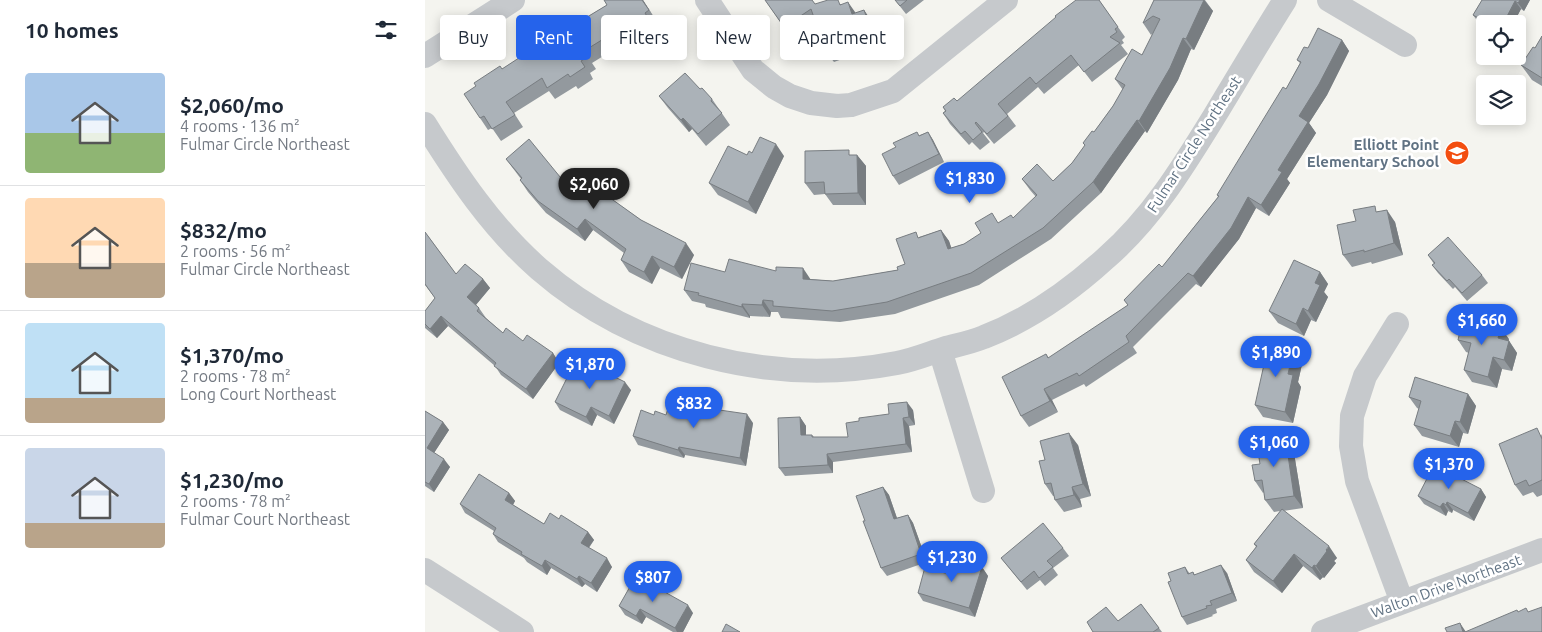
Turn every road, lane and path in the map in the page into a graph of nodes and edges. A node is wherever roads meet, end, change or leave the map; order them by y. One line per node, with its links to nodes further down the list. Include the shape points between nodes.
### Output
1 (513, 0): 7 (street)
2 (707, 0): 3 (street, via 753,70 790,96 837,106 851,105 893,91)
3 (1006, 0)
4 (1285, 0): 10 (street, Fulmar Circle Northeast, via 1180,171 1132,233 1065,292 1031,313 983,337)
5 (1329, 0): 6 (street)
6 (1405, 45)
7 (425, 56)
8 (425, 124): 10 (street, Fulmar Circle Northeast, via 461,181 521,253 577,297 651,338 719,359 790,370 844,370 899,363)
9 (1397, 324): 14 (street, via 1365,376 1353,416 1351,446 1357,481)
10 (940, 350): 11 (street)
11 (983, 491)
12 (1542, 550): 14 (street, Walton Drive Northeast)
13 (425, 570): 15 (street)
14 (1402, 602): 16 (street, Walton Drive Northeast)
15 (522, 632)
16 (1323, 632)

